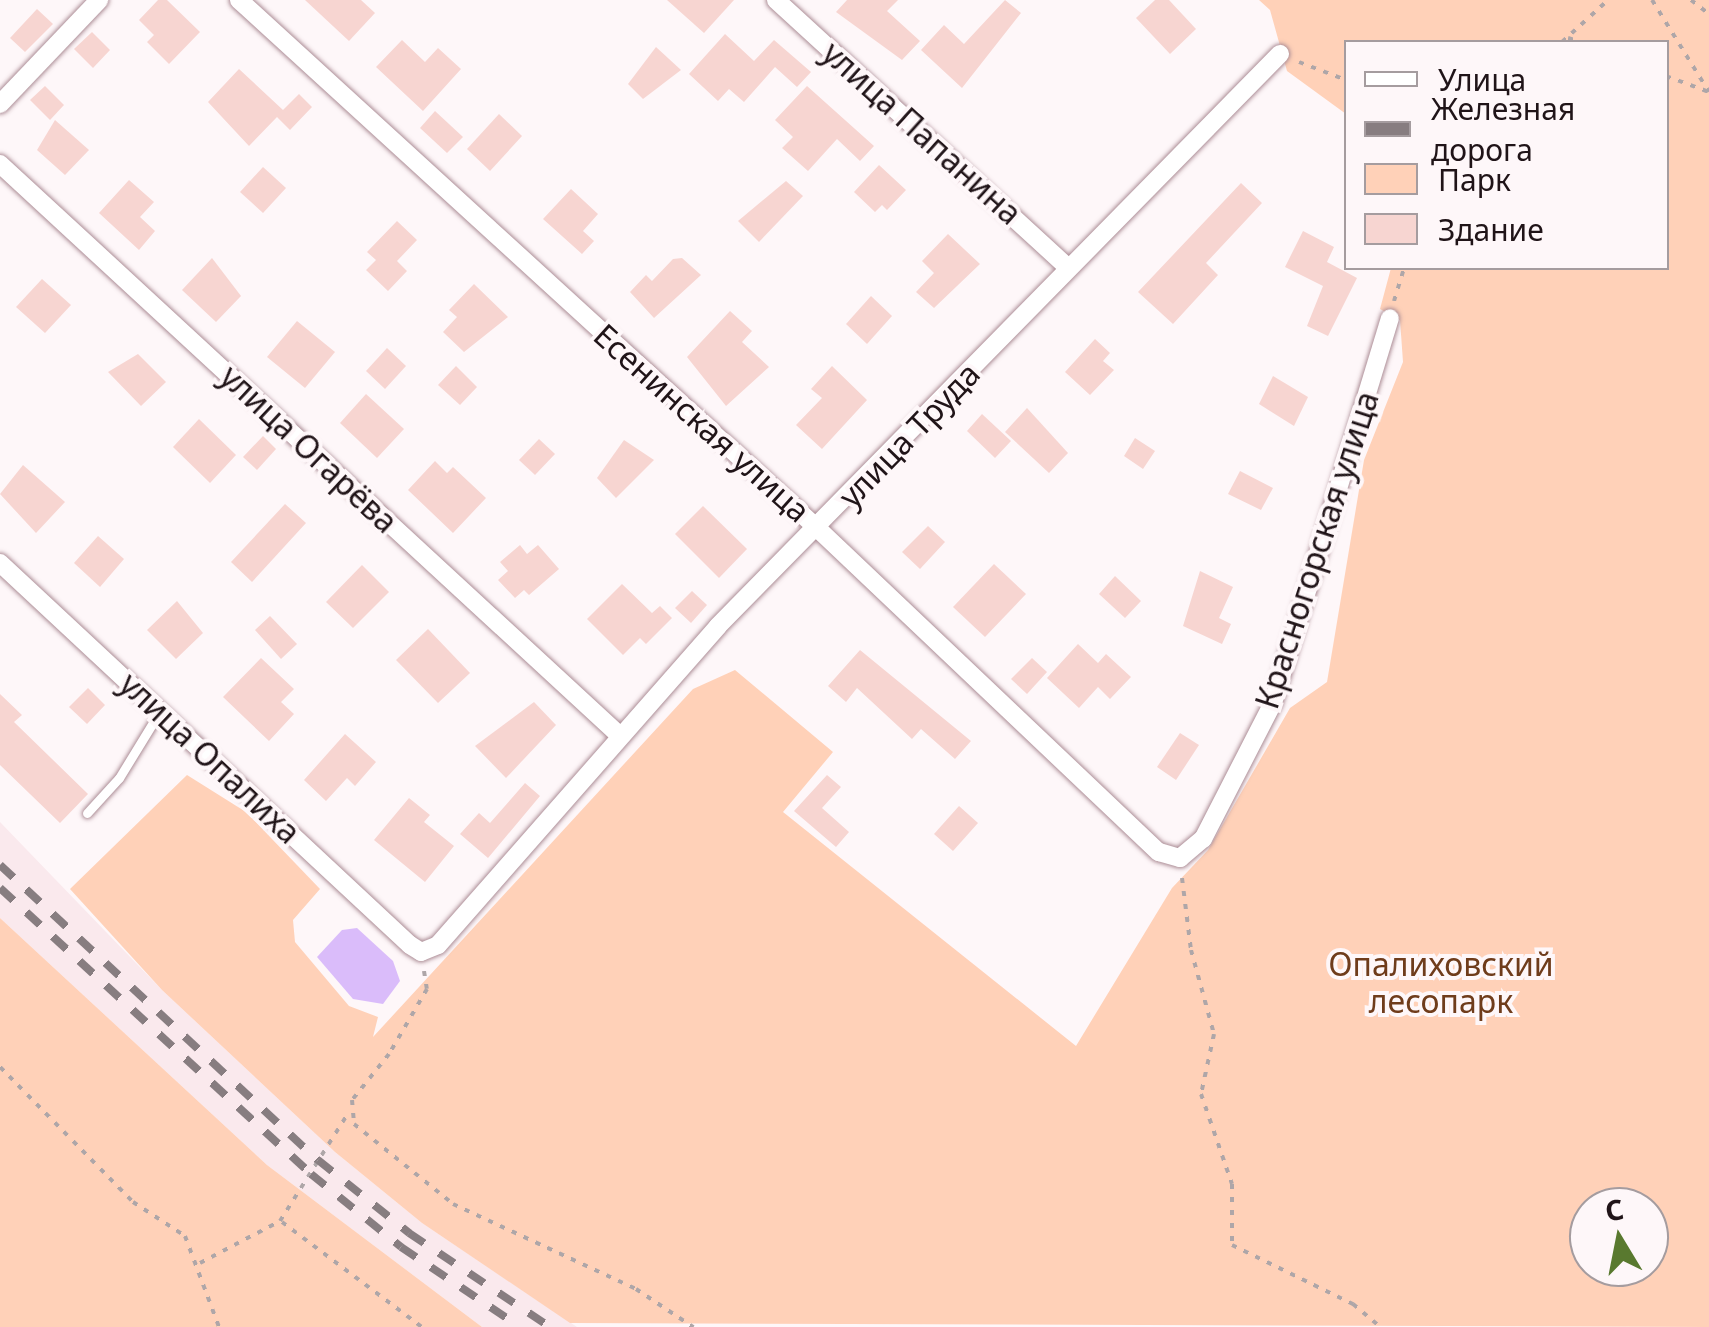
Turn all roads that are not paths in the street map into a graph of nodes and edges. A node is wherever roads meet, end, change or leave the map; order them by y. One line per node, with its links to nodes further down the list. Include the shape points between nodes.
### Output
1 (99, 0): 5 (street)
2 (239, 0): 9 (street, Есенинская улица)
3 (776, 0): 7 (street, улица Папанина)
4 (1280, 54): 7 (street, улица Труда)
5 (0, 104)
6 (0, 164): 12 (street, улица Огарёва)
7 (1068, 266): 9 (street, улица Труда)
8 (1390, 318): 14 (street, Красногорская улица, via 1273,703 1203,839 1180,858)
9 (817, 528): 12 (street, улица Труда); 14 (street, Есенинская улица)
10 (0, 563): 11 (street, улица Опалиха)
11 (160, 711): 13 (lane, via 119,778); 15 (street, улица Опалиха)
12 (618, 734): 15 (street, улица Труда, via 438,946)
13 (87, 813)
14 (1159, 852)
15 (421, 952)

